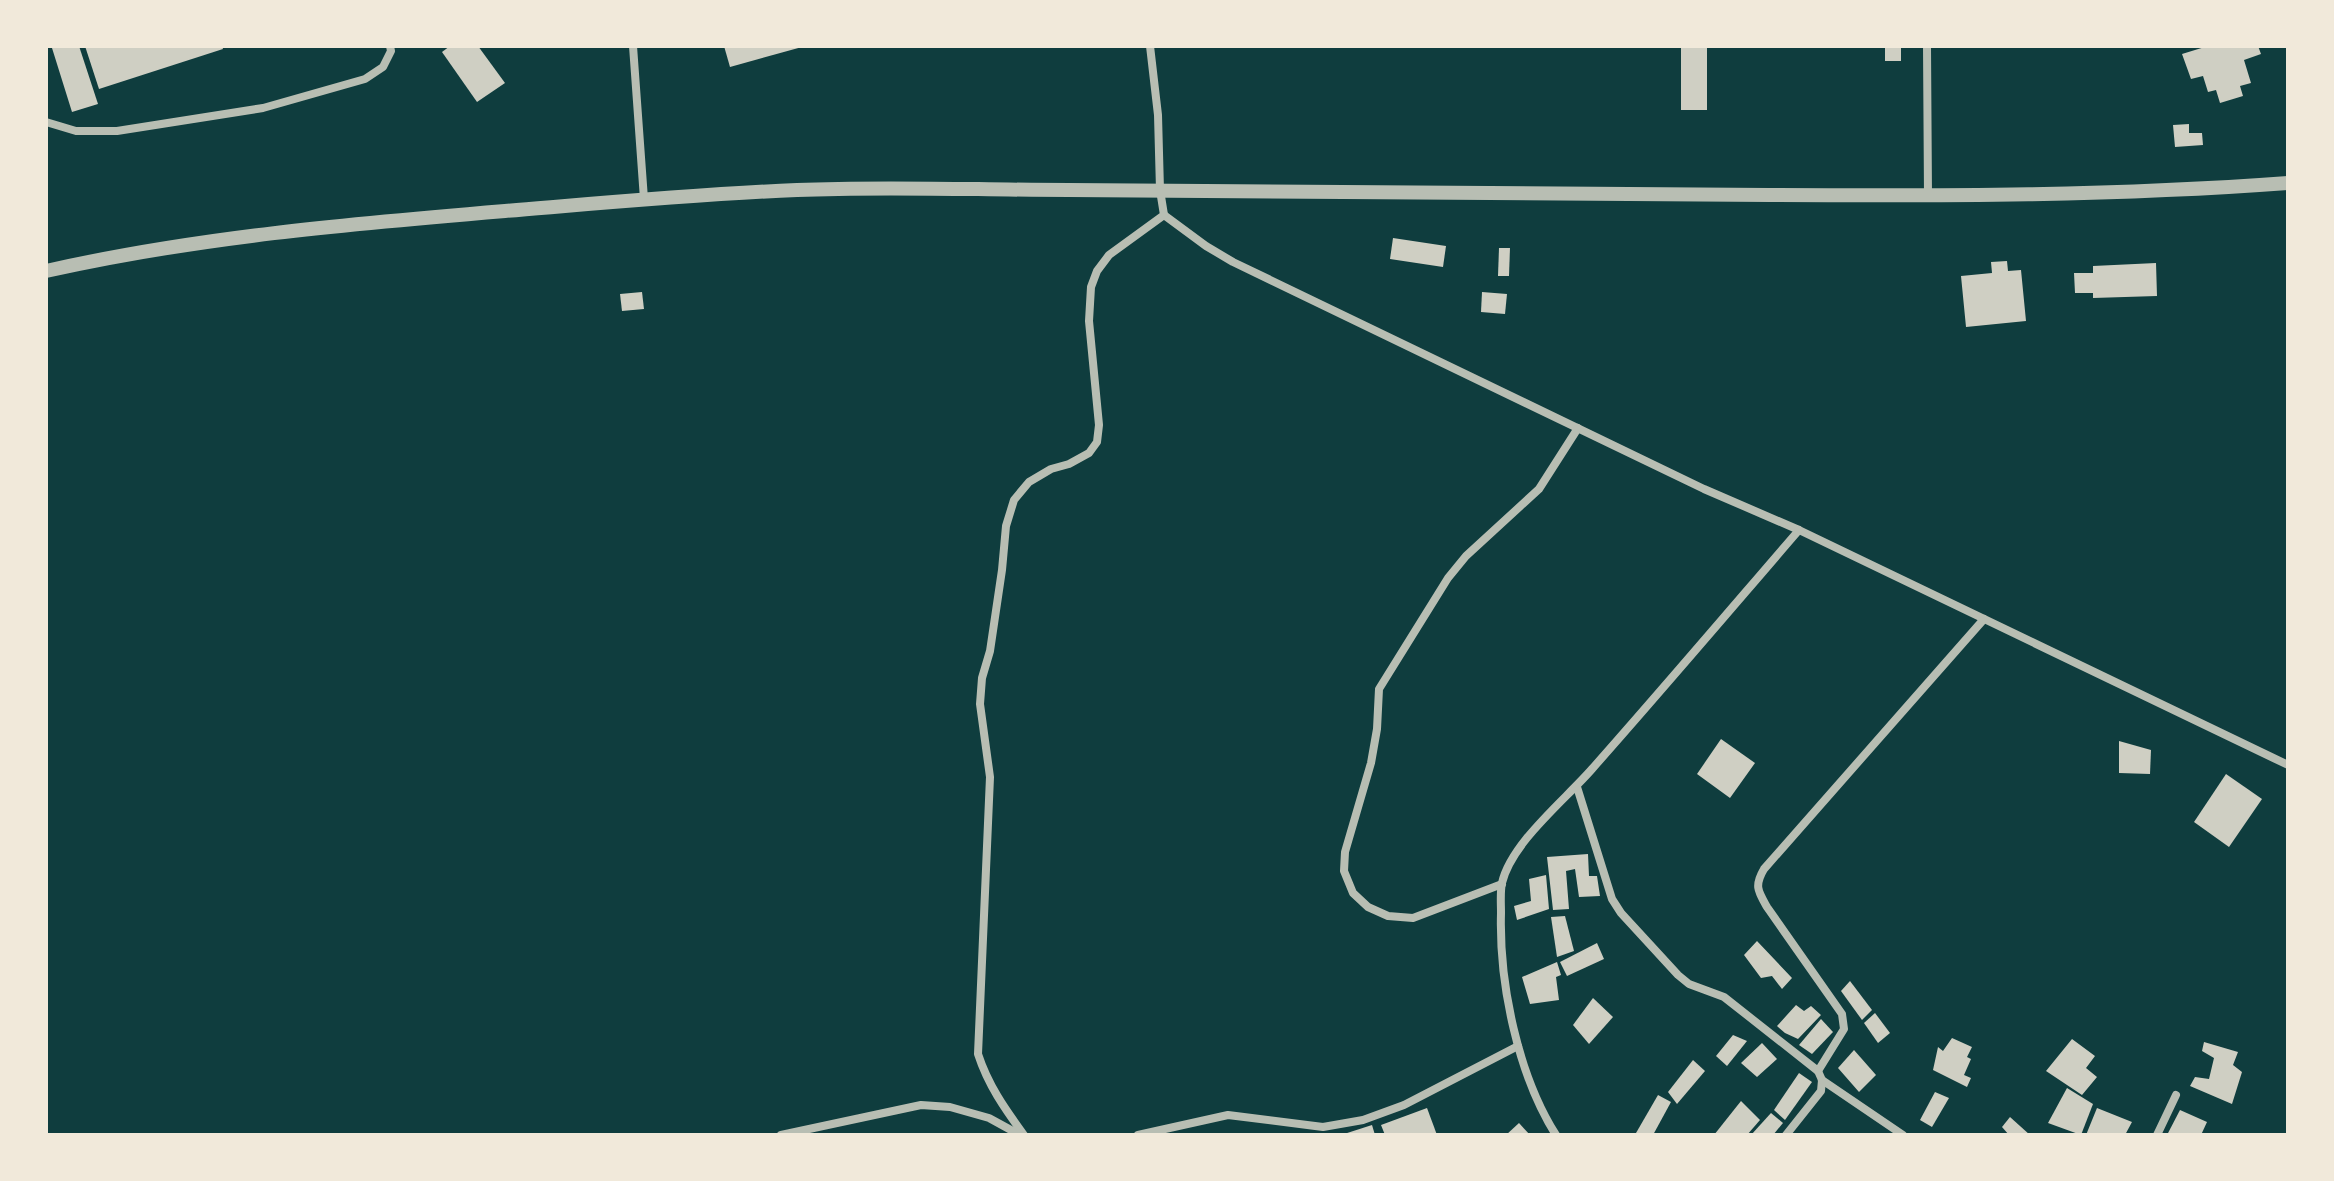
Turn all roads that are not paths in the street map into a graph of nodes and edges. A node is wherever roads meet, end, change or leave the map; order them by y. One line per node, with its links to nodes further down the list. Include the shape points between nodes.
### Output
1 (390, 46): 5 (street, via 383,67 365,79 263,108 117,131 76,131)
2 (633, 46): 9 (street)
3 (1150, 46): 7 (street)
4 (1927, 46): 8 (street)
5 (46, 122)
6 (2288, 183): 8 (street)
7 (1160, 190): 8 (street); 9 (street, via 802,190); 10 (street)
8 (1928, 196)
9 (644, 199): 11 (street, via 232,237)
10 (1164, 215): 12 (street, via 1233,262); 23 (street, via 1109,255 1097,271 1089,321 1097,442 1089,453 1029,482 1014,500 982,678 980,704 990,777 978,1054 986,1078)
11 (46, 271)
12 (1578, 428): 13 (street); 17 (street, via 1539,489 1448,578 1379,689 1371,763 1345,852 1344,871 1353,893 1388,916 1413,918)
13 (1799, 530): 14 (street); 16 (street)
14 (1984, 619): 15 (street); 19 (street, via 1758,880 1767,907 1842,1014 1844,1029)
15 (2288, 765)
16 (1577, 787): 17 (street, via 1523,843); 19 (street, via 1621,913 1689,984 1724,997)
17 (1502, 884): 18 (street, via 1500,938)
18 (1518, 1046): 21 (street, via 1404,1105 1363,1120 1323,1127 1228,1115); 25 (street)
19 (1820, 1076): 26 (street, via 1821,1091); 27 (street)
20 (2176, 1095): 28 (street)
21 (1168, 1132): 24 (street)
22 (781, 1135): 23 (street, via 921,1105 989,1118)
23 (1022, 1135)
24 (1138, 1135)
25 (1556, 1135)
26 (1786, 1135)
27 (1903, 1135)
28 (2157, 1135)

